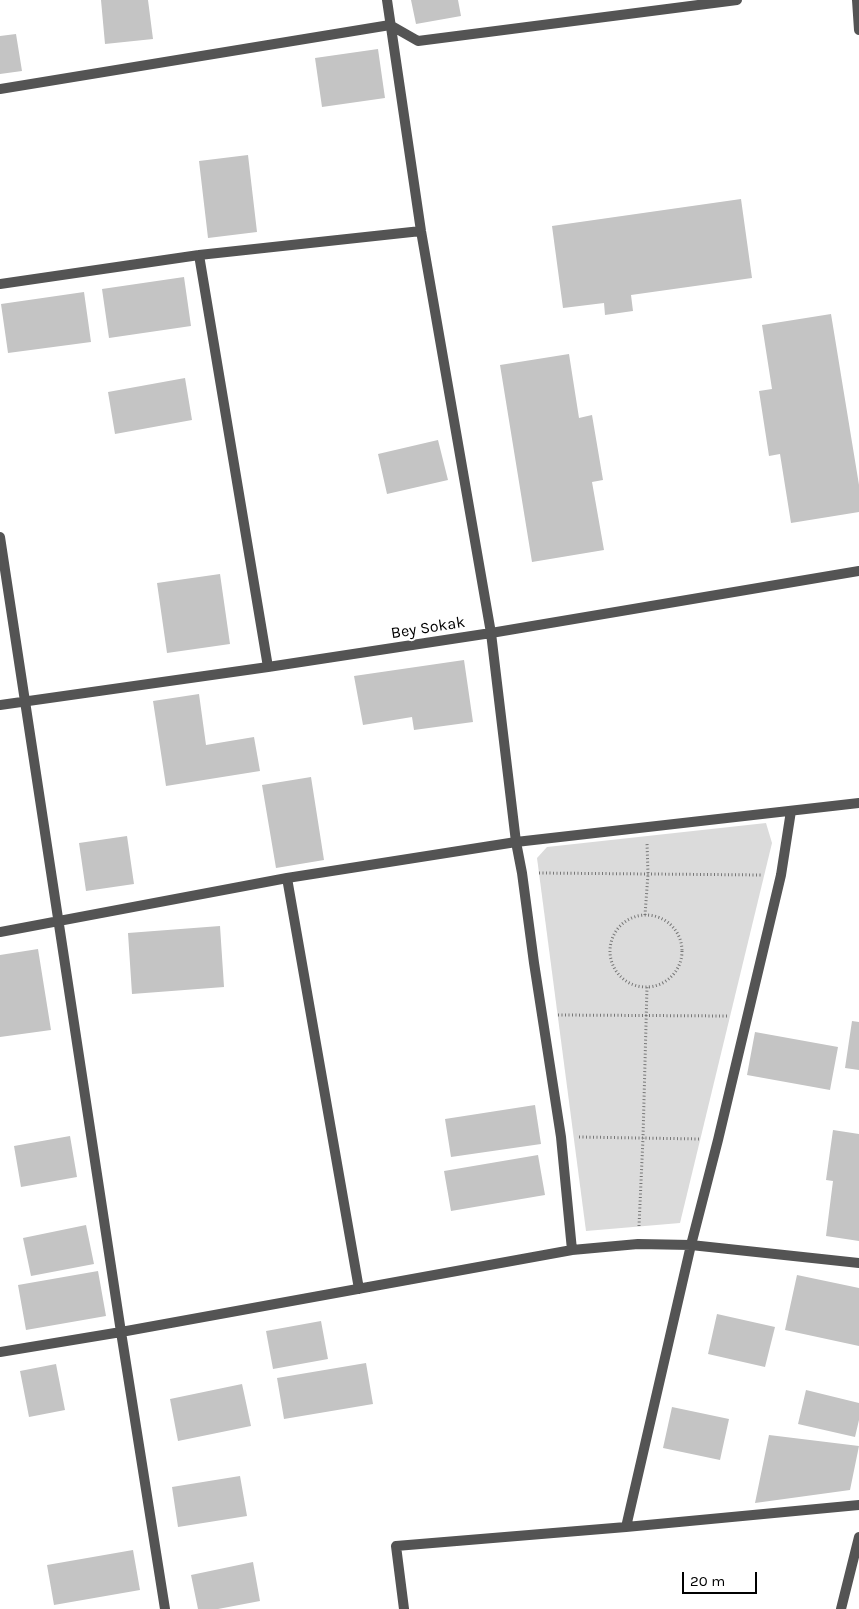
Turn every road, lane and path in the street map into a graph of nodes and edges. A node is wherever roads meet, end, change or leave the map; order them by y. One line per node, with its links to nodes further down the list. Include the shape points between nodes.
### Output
1 (387, 0): 4 (street)
2 (737, 0): 4 (street, via 418,41)
3 (857, 0): 5 (street)
4 (390, 25): 6 (street); 7 (street)
5 (859, 30)
6 (0, 89)
7 (422, 231): 8 (street); 12 (street)
8 (199, 255): 9 (street); 13 (street)
9 (0, 284)
10 (0, 537): 14 (street)
11 (859, 571): 12 (street, Bey Sokak)
12 (491, 633): 13 (street, Bey Sokak); 19 (street)
13 (268, 667): 14 (street, Bey Sokak)
14 (25, 701): 15 (street, Bey Sokak); 25 (street)
15 (0, 705)
16 (859, 803): 17 (street)
17 (791, 811): 18 (street); 22 (street)
18 (647, 826): 19 (street); 21 (path)
19 (516, 842): 20 (street); 23 (street)
20 (522, 873): 21 (path); 28 (street)
21 (648, 874): 22 (path); 24 (path)
22 (781, 875): 30 (street)
23 (287, 878): 25 (street); 38 (street)
24 (645, 915): 27 (path, via 668,923 682,944 678,968 660,984); 27 (path, via 624,922 616,930 610,952 612,963 626,981)
25 (58, 922): 26 (street); 39 (street)
26 (0, 932)
27 (647, 987): 29 (path)
28 (542, 1015): 29 (path); 31 (street)
29 (646, 1016): 30 (path); 32 (path)
30 (747, 1016): 33 (street)
31 (561, 1137): 32 (path); 36 (street)
32 (643, 1138): 33 (path); 34 (path)
33 (718, 1140): 35 (street)
34 (638, 1244): 35 (street); 36 (street)
35 (691, 1245): 37 (street); 42 (street)
36 (572, 1250): 38 (street)
37 (859, 1263)
38 (359, 1289): 39 (street)
39 (121, 1332): 40 (street); 44 (street)
40 (0, 1352)
41 (859, 1505): 42 (street)
42 (626, 1527): 45 (street, via 396,1546)
43 (859, 1537): 46 (street)
44 (165, 1609)
45 (404, 1609)
46 (841, 1609)

